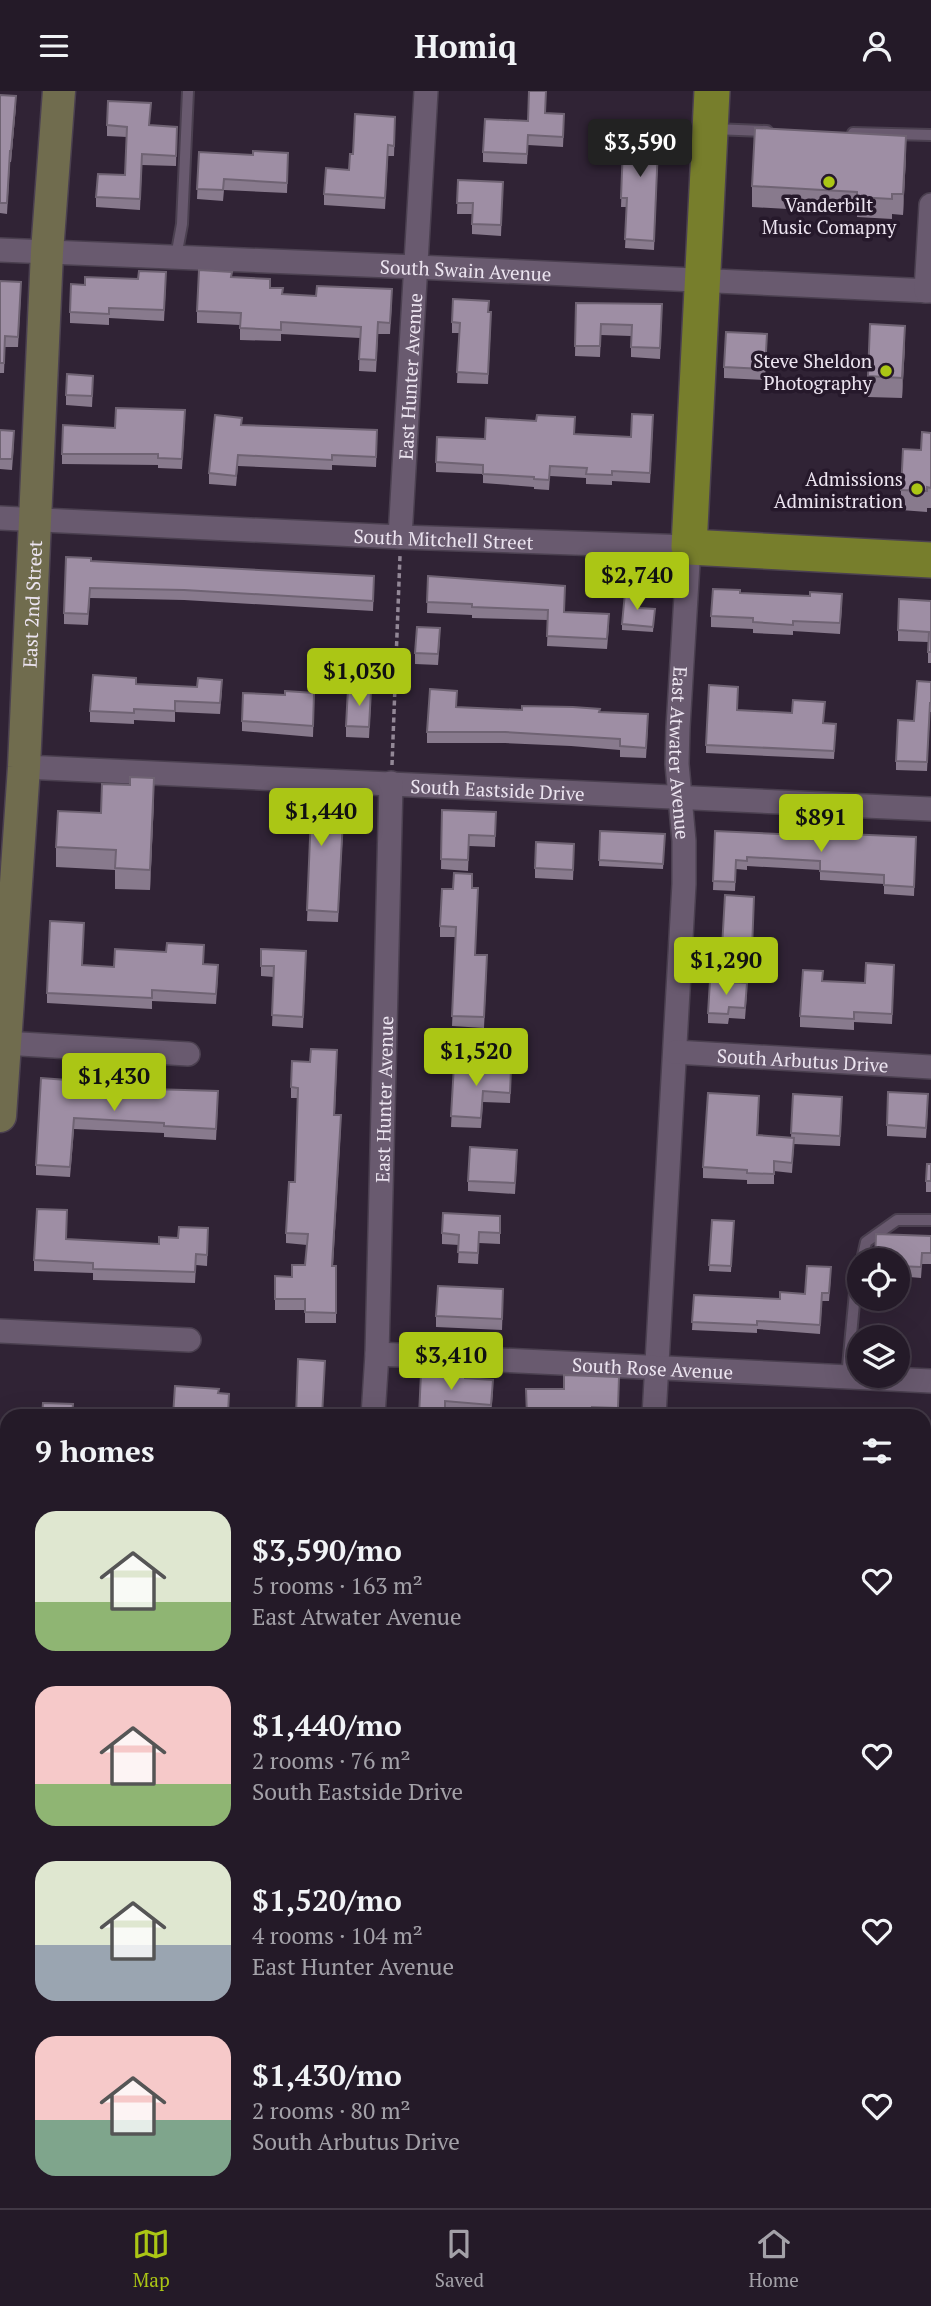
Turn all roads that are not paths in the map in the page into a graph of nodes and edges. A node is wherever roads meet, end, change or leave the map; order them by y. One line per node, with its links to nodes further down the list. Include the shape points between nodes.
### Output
1 (59, 91): 11 (street, East 2nd Street)
2 (188, 91): 12 (lane)
3 (426, 91): 13 (street, East Hunter Avenue)
4 (712, 91): 5 (main road, East Atwater Avenue)
5 (710, 129): 6 (lane); 14 (main road, East Atwater Avenue)
6 (780, 131)
7 (835, 133): 8 (lane)
8 (931, 135)
9 (931, 205): 15 (street)
10 (0, 250): 11 (street, South Swain Avenue)
11 (47, 252): 12 (street, South Swain Avenue); 17 (street, East 2nd Street)
12 (176, 257): 13 (street, South Swain Avenue)
13 (415, 267): 14 (street, South Swain Avenue); 18 (street, East Hunter Avenue)
14 (702, 280): 15 (street, South Swain Avenue); 19 (main road, East Atwater Avenue)
15 (928, 291)
16 (0, 518): 17 (street, South Mitchell Street)
17 (36, 520): 18 (street, South Mitchell Street); 21 (street, East 2nd Street)
18 (400, 537): 19 (street, South Mitchell Street)
19 (689, 547): 20 (main road, South Mitchell Street); 23 (street, East Atwater Avenue, via 678,727)
20 (931, 560)
21 (24, 767): 22 (street, South Eastside Drive); 25 (street, East 2nd Street)
22 (391, 783): 23 (street, South Eastside Drive); 35 (street, East Hunter Avenue)
23 (679, 796): 24 (street, South Eastside Drive); 27 (street, East Atwater Avenue, via 684,884)
24 (931, 809)
25 (7, 893): 26 (street, East 2nd Street)
26 (4, 1043): 28 (street); 30 (street, East 2nd Street)
27 (675, 1052): 29 (street, South Arbutus Drive); 36 (street, East Atwater Avenue)
28 (188, 1054)
29 (931, 1067)
30 (0, 1116)
31 (931, 1220): 32 (lane, via 897,1220 866,1242)
32 (865, 1248)
33 (0, 1331): 34 (street)
34 (189, 1340)
35 (377, 1355): 36 (street, South Rose Avenue); 40 (street, East Hunter Avenue)
36 (656, 1367): 37 (street, South Rose Avenue); 41 (street, East Atwater Avenue)
37 (847, 1377)
38 (910, 1380): 39 (street, South Rose Avenue)
39 (931, 1381)
40 (373, 1409)
41 (654, 1409)

